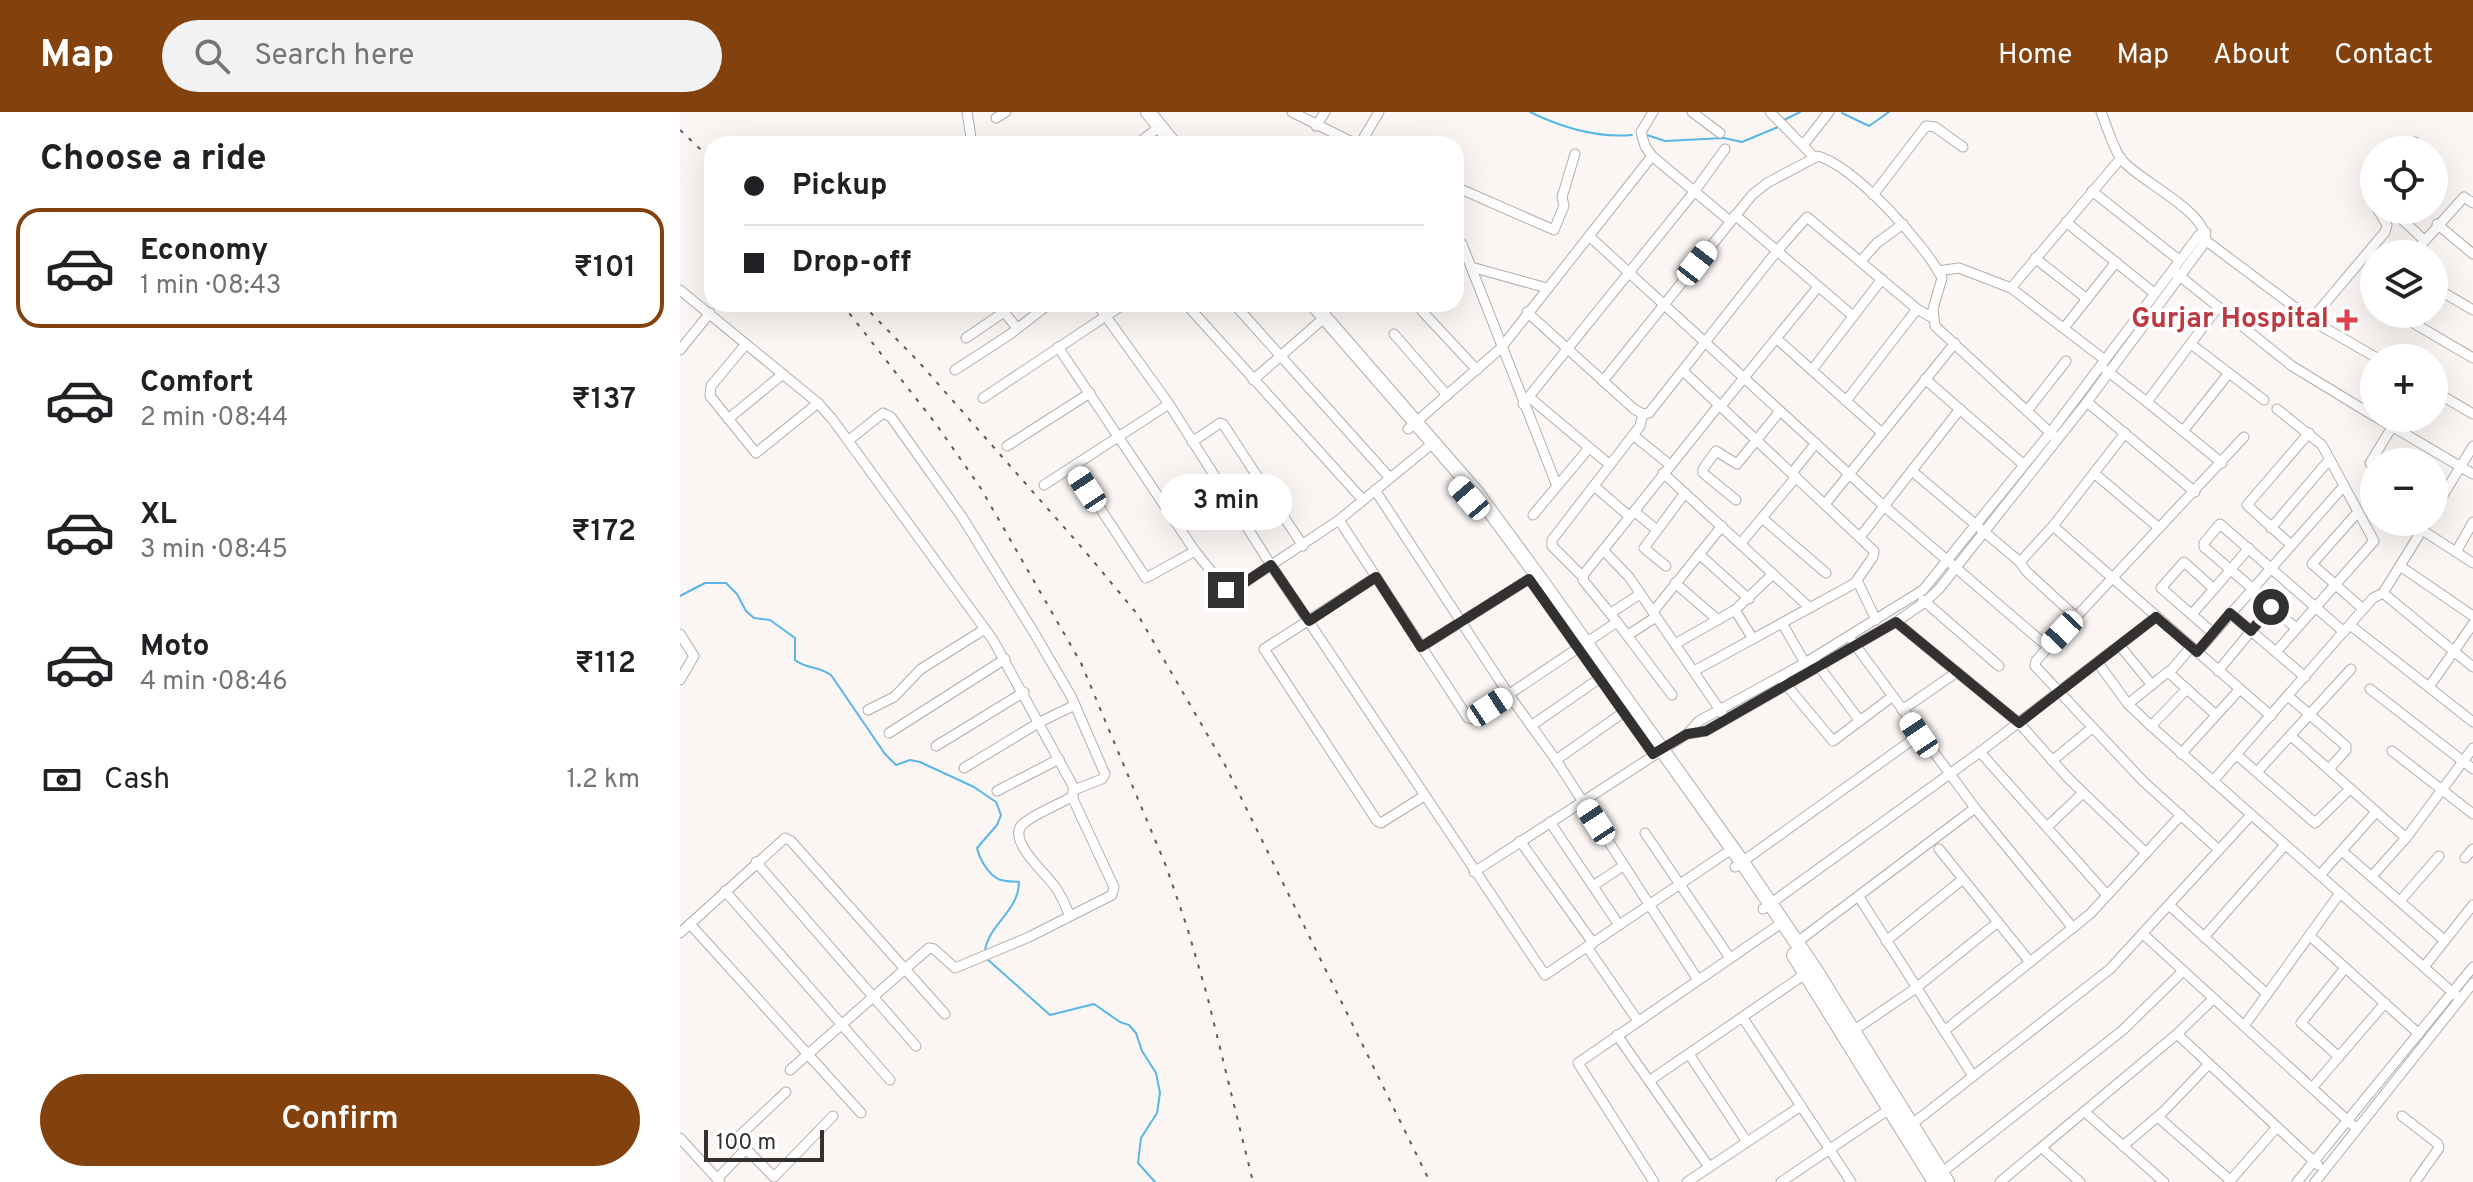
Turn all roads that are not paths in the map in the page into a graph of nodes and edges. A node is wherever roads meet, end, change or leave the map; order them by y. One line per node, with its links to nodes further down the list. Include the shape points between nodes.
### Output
1 (967, 112): 17 (street)
2 (1006, 112): 13 (street)
3 (1137, 112): 16 (main road)
4 (1148, 112): 16 (main road)
5 (1292, 112): 14 (street)
6 (1325, 112): 14 (street)
7 (1379, 112): 19 (street)
8 (1653, 112): 24 (street, via 1641,132)
9 (1692, 112): 15 (street)
10 (1770, 112): 20 (street)
11 (1829, 112): 20 (street)
12 (2101, 112): 26 (street)
13 (996, 118)
14 (1316, 126): 18 (street)
15 (1720, 133)
16 (1158, 134)
17 (971, 136)
18 (1339, 136)
19 (1363, 136)
20 (1804, 144): 25 (street)
21 (1963, 147): 30 (street, via 1926,126)
22 (1725, 149): 29 (street)
23 (1575, 154): 27 (street, via 1554,230)
24 (1652, 156): 29 (street); 39 (street)
25 (1814, 157): 30 (street, via 1833,162); 33 (street, via 1767,183)
26 (2121, 158): 28 (street); 40 (street, via 2197,219)
27 (1464, 191)
28 (2092, 191): 34 (street); 46 (street)
29 (1694, 192): 33 (street); 51 (street)
30 (1873, 195): 35 (street)
31 (2473, 203): 32 (street, via 2464,197)
32 (2448, 213)
33 (1733, 218): 43 (street); 61 (street)
34 (2066, 222): 45 (street); 48 (street)
35 (1903, 224): 47 (street); 50 (street)
36 (2386, 224): 80 (street)
37 (2409, 224): 41 (street)
38 (2437, 224): 41 (street); 44 (street)
39 (1589, 236): 51 (street); 55 (street)
40 (2204, 236): 46 (street); 52 (street); 80 (street)
41 (2424, 240)
42 (1464, 249): 49 (street)
43 (1777, 251): 47 (street, via 1807,217); 54 (street); 87 (street)
44 (2473, 254)
45 (2035, 258): 56 (street); 60 (street)
46 (2179, 260): 52 (street)
47 (1861, 261): 53 (street)
48 (2116, 262): 58 (street); 60 (street)
49 (1471, 267): 55 (street); 92 (street)
50 (1938, 271): 56 (street, via 1967,269); 78 (street, via 1942,282)
51 (1628, 273): 61 (street); 95 (street)
52 (2175, 273): 58 (street); 62 (street); 104 (street)
53 (1882, 279): 64 (street); 77 (street)
54 (1818, 287): 77 (street); 86 (street)
55 (1547, 288): 74 (street)
56 (2011, 288): 82 (street)
57 (680, 290): 63 (street)
58 (2154, 293): 99 (street)
59 (2448, 295): 65 (street)
60 (2087, 299): 82 (street)
61 (1664, 304): 87 (street); 110 (street)
62 (2218, 307): 90 (street); 123 (street, via 2292,366)
63 (704, 308)
64 (1917, 309): 78 (street); 117 (street)
65 (2473, 310)
66 (1032, 312): 81 (street)
67 (1102, 312): 76 (street)
68 (1111, 312): 76 (street)
69 (1193, 312): 109 (street)
70 (1241, 312): 96 (street)
71 (1311, 312): 79 (main road)
72 (1317, 312): 79 (main road)
73 (1423, 312): 101 (street)
74 (1527, 312): 92 (street); 95 (street)
75 (710, 313): 89 (street); 94 (street)
76 (1105, 316): 91 (street); 121 (street)
77 (1853, 316): 102 (street)
78 (1933, 318): 88 (street)
79 (1321, 320): 96 (street); 131 (main road)
80 (2311, 320): 93 (street)
81 (1017, 328): 85 (street, via 1004,312); 100 (street)
82 (2064, 328): 99 (street)
83 (2422, 328): 97 (street)
84 (1394, 334): 112 (street)
85 (966, 338)
86 (1776, 338): 102 (street); 107 (street)
87 (1705, 343): 103 (street); 107 (street)
88 (1955, 343): 108 (street); 127 (street)
89 (746, 344): 106 (street); 130 (street, via 709,390)
90 (2191, 344): 105 (street); 119 (street)
91 (1058, 347): 111 (street); 113 (street)
92 (1501, 348): 101 (street); 116 (street)
93 (2360, 348)
94 (680, 350)
95 (1569, 350): 110 (street); 116 (street)
96 (1281, 357): 109 (street); 161 (street)
97 (2473, 358)
98 (2066, 361): 127 (street)
99 (2102, 363): 104 (street); 138 (street)
100 (955, 370)
101 (1477, 370): 112 (street)
102 (1812, 370): 117 (street)
103 (1683, 371): 122 (street); 128 (street)
104 (2109, 373): 118 (street); 119 (street)
105 (2229, 373): 115 (street); 132 (street)
106 (783, 374): 120 (street); 130 (street)
107 (1743, 379): 122 (street); 126 (street)
108 (1925, 379): 124 (street); 134 (street)
109 (1253, 380): 170 (street)
110 (1603, 381): 128 (street)
111 (1090, 393): 140 (street); 145 (street)
112 (1447, 395): 131 (street)
113 (983, 398)
114 (2448, 399): 129 (street)
115 (2264, 400)
116 (1526, 401): 148 (street); 163 (street)
117 (1846, 401): 134 (street)
118 (2087, 402): 135 (street); 138 (street)
119 (2147, 402): 132 (street)
120 (818, 403): 130 (street, via 756,453); 141 (street)
121 (1169, 404): 140 (street); 143 (street)
122 (1720, 406): 142 (street); 155 (street)
123 (2360, 407)
124 (1960, 409): 152 (street); 156 (street)
125 (2277, 409): 136 (street)
126 (1780, 411): 142 (street); 144 (street)
127 (2027, 411): 138 (street)
128 (1643, 414): 137 (street)
129 (2473, 414)
130 (728, 419)
131 (1412, 426): 146 (main road)
132 (2183, 431): 150 (street)
133 (2401, 432): 153 (street)
134 (1882, 433): 157 (street)
135 (2125, 433): 158 (street); 168 (street)
136 (2309, 433): 149 (street); 183 (street, via 2248,503)
137 (1633, 435): 151 (street); 155 (street)
138 (2054, 436): 152 (street); 184 (street)
139 (2244, 437): 150 (street)
140 (1118, 438): 154 (street); 194 (street)
141 (849, 440): 239 (street); 281 (street, via 883,413 891,417 1003,581)
142 (1756, 440): 160 (street); 171 (street, via 1736,465 1716,451 1703,469)
143 (1192, 442): 191 (street, via 1223,424); 199 (street)
144 (1816, 443): 157 (street); 160 (street)
145 (1007, 446)
146 (1429, 446): 161 (street); 207 (main road, via 1476,492)
147 (2473, 446): 153 (street)
148 (1589, 448): 151 (street); 163 (street)
149 (2329, 460): 166 (street); 183 (street)
150 (2222, 463): 168 (street)
151 (1610, 465): 164 (street)
152 (2024, 465): 184 (street)
153 (2460, 466): 159 (street); 165 (street)
154 (1073, 467): 162 (street); 194 (street, via 1146,578)
155 (1667, 469): 169 (street); 175 (street)
156 (1912, 471): 173 (street); 184 (street)
157 (1850, 473): 172 (street); 173 (street)
158 (2094, 473): 181 (street); 182 (street)
159 (2473, 474)
160 (1794, 475): 172 (street); 177 (street)
161 (1390, 478): 167 (street)
162 (1044, 485)
163 (1557, 486): 176 (street)
164 (1594, 486): 175 (street); 209 (street, via 1551,543)
165 (2448, 486)
166 (2343, 487): 174 (street); 190 (street)
167 (1375, 490): 170 (street); 234 (street)
168 (2195, 492): 182 (street)
169 (1685, 493): 180 (street); 185 (street)
170 (1363, 500): 178 (street)
171 (1736, 500)
172 (1825, 504): 188 (street)
173 (1884, 506): 188 (street); 200 (street)
174 (2357, 513): 213 (street, via 2374,543); 213 (street, via 2313,562)
175 (1632, 514): 185 (street); 193 (street)
176 (1533, 515)
177 (1762, 518): 189 (street); 205 (street)
178 (1339, 520): 191 (street); 208 (street)
179 (2473, 522): 195 (street)
180 (1722, 526): 189 (street); 196 (street)
181 (2053, 526): 197 (street); 210 (street)
182 (2159, 528): 210 (street)
183 (2271, 528): 190 (street)
184 (1980, 529): 197 (street); 200 (street)
185 (1657, 530): 201 (street, via 1644,548)
186 (2418, 536): 202 (street)
187 (2436, 536): 195 (street)
188 (1860, 537): 211 (street, via 1875,554)
189 (1741, 543): 206 (street)
190 (2291, 545): 203 (street)
191 (1303, 546): 199 (street)
192 (2249, 548): 203 (street); 204 (street); 204 (street, via 2222,524 2212,533 2204,547)
193 (1603, 550): 209 (street); 216 (street)
194 (1195, 551): 199 (street, via 1226,590)
195 (2456, 552): 198 (street)
196 (1699, 554): 212 (street); 218 (street)
197 (2020, 562): 228 (street)
198 (2473, 563)
199 (1271, 565): 233 (street)
200 (1951, 565): 219 (street); 251 (street)
201 (1666, 566)
202 (2400, 566): 217 (street); 227 (street)
203 (2271, 567): 214 (street); 220 (street)
204 (2231, 569): 214 (street); 215 (street)
205 (1826, 573)
206 (1773, 574): 218 (street); 221 (street)
207 (1533, 576): 234 (street); 247 (main road)
208 (1376, 577): 233 (street); 250 (street)
209 (1583, 577): 230 (street)
210 (2113, 578): 228 (street); 229 (street)
211 (1857, 582): 221 (street); 232 (street)
212 (1675, 583): 225 (street); 231 (street)
213 (2336, 586): 220 (street); 222 (street)
214 (2252, 588): 224 (street)
215 (2214, 589): 226 (street); 226 (street, via 2184,562 2162,586)
216 (1640, 594): 225 (street); 230 (street)
217 (2380, 594): 222 (street); 253 (street)
218 (1749, 599): 223 (street)
219 (1921, 599): 232 (street); 235 (street); 258 (street)
220 (2315, 606): 238 (street); 240 (street)
221 (1810, 608): 236 (street)
222 (2363, 609): 240 (street)
223 (1735, 610): 231 (street); 245 (street)
224 (2230, 613): 241 (street); 242 (street)
225 (1654, 614): 244 (street); 248 (street)
226 (2192, 614): 242 (street)
227 (2473, 616)
228 (2076, 617): 251 (street)
229 (2156, 617): 249 (street); 252 (street)
230 (1614, 618): 244 (street); 247 (street)
231 (1718, 620): 248 (street)
232 (1876, 620): 246 (street)
233 (1309, 621): 323 (street); 323 (street, via 1264,649 1377,821)
234 (1460, 622): 250 (street); 276 (street)
235 (1896, 622): 246 (street); 264 (street)
236 (1782, 623): 245 (street); 256 (street)
237 (2473, 624): 253 (street)
238 (2296, 628): 241 (street, via 2273,607); 254 (street)
239 (985, 629): 255 (street); 283 (street, via 921,669 894,697)
240 (2350, 630): 265 (street); 270 (street)
241 (2251, 631): 254 (street); 263 (street)
242 (2213, 633): 252 (street)
243 (680, 634): 267 (street, via 694,656)
244 (1628, 635): 277 (street)
245 (1753, 639): 261 (street)
246 (1852, 641): 256 (street); 278 (street)
247 (1581, 644): 266 (main road); 276 (street); 282 (main road)
248 (1675, 644): 261 (street)
249 (2120, 646): 257 (street); 269 (street)
250 (1421, 647): 276 (street, via 1468,718)
251 (2048, 647): 274 (street, via 2035,666)
252 (2194, 650): 262 (street); 263 (street)
253 (2453, 651): 259 (street); 270 (street)
254 (2276, 652): 265 (street)
255 (1005, 659): 275 (street); 297 (street)
256 (1812, 662): 268 (street); 290 (street)
257 (2098, 663): 274 (street); 280 (street)
258 (1999, 666)
259 (2473, 667)
260 (2351, 669): 286 (street)
261 (1694, 671): 284 (street)
262 (2169, 671): 269 (street); 271 (street)
263 (2218, 671): 272 (street)
264 (1957, 672): 285 (street); 293 (street)
265 (2305, 677): 279 (street)
266 (1600, 678): 282 (main road); 294 (street)
267 (680, 680)
268 (1783, 681): 284 (street); 289 (street); 290 (street, via 1831,740)
269 (2152, 685): 280 (street)
270 (2429, 687): 292 (street)
271 (2187, 689): 287 (street); 295 (street)
272 (2240, 689): 287 (street); 288 (street)
273 (2370, 689): 311 (street)
274 (2060, 691): 293 (street); 296 (street)
275 (1024, 692): 291 (street); 301 (street)
276 (1509, 695): 294 (street)
277 (1672, 695)
278 (1893, 696): 285 (street); 290 (street)
279 (2288, 696): 286 (street); 288 (street)
280 (2128, 704): 295 (street)
281 (1075, 705): 291 (street); 321 (street, via 1105,774)
282 (1627, 709): 303 (main road); 309 (street)
283 (868, 710)
284 (1720, 710): 289 (street); 298 (street)
285 (1902, 710): 299 (street)
286 (2310, 714): 300 (street); 313 (street, via 2346,746)
287 (2216, 715): 306 (street)
288 (2271, 716): 307 (street)
289 (1725, 720): 298 (street)
290 (1860, 721)
291 (1040, 722): 308 (street); 312 (street)
292 (2473, 722)
293 (2019, 723): 305 (street); 310 (street)
294 (1531, 726): 309 (street)
295 (2151, 726): 306 (street)
296 (2092, 728): 310 (street); 328 (street)
297 (889, 733)
298 (1687, 734): 303 (street)
299 (1919, 735): 316 (street); 345 (street)
300 (2291, 736): 313 (street); 315 (street)
301 (936, 746)
302 (2473, 748): 311 (street)
303 (1657, 751): 324 (street); 339 (main road)
304 (2392, 751): 319 (street)
305 (1980, 752): 316 (street); 331 (street)
306 (2181, 754): 317 (street)
307 (2237, 755): 315 (street); 317 (street)
308 (1059, 759): 320 (street); 321 (street)
309 (1556, 760): 324 (street)
310 (2052, 761): 322 (street)
311 (2463, 762): 314 (street); 319 (street)
312 (964, 768)
313 (2329, 769): 318 (street)
314 (2473, 769)
315 (2257, 772): 318 (street, via 2315,823)
316 (1949, 774): 325 (street); 361 (street)
317 (2213, 781): 329 (street)
318 (2350, 789): 326 (street)
319 (2443, 790): 327 (street); 333 (street)
320 (997, 791)
321 (1073, 793): 362 (street, via 1114,887 1112,895); 362 (street, via 1023,823 1018,832 1025,853 1057,888)
322 (2083, 793): 331 (street); 341 (street)
323 (1424, 796): 347 (street)
324 (1582, 801): 330 (street); 346 (street)
325 (1975, 808): 356 (street); 367 (street)
326 (2376, 812): 333 (street); 340 (street)
327 (2473, 814)
328 (2181, 815): 338 (street); 341 (street)
329 (2251, 815): 335 (street); 338 (street)
330 (1550, 822): 334 (street); 352 (street)
331 (2048, 826): 355 (street)
332 (1645, 833): 351 (street)
333 (2406, 838): 349 (street)
334 (1520, 841): 347 (street); 375 (street)
335 (2285, 845): 348 (street); 371 (street)
336 (1939, 849): 350 (street)
337 (2473, 849): 343 (street)
338 (2219, 850): 359 (street)
339 (1729, 851): 345 (main road); 351 (street)
340 (2342, 851): 348 (street); 349 (street)
341 (2146, 853): 355 (street)
342 (2439, 856): 357 (street)
343 (2465, 858)
344 (756, 862): 353 (street); 381 (street, via 779,841 791,841); 388 (street)
345 (1738, 864): 361 (main road)
346 (1623, 866): 352 (street); 358 (street)
347 (1474, 872): 375 (street, via 1545,975)
348 (2320, 875): 354 (street)
349 (2372, 876): 357 (street)
350 (1963, 879): 363 (street); 373 (street)
351 (1680, 884): 358 (street); 376 (street)
352 (1593, 886): 365 (street)
353 (725, 891): 364 (street); 395 (street)
354 (2340, 893): 370 (street); 378 (street)
355 (2107, 895): 367 (street)
356 (1859, 897): 373 (street); 374 (street)
357 (2400, 901): 372 (street)
358 (1649, 905): 365 (street); 384 (street)
359 (2169, 905): 369 (street); 371 (street)
360 (2473, 905): 372 (street)
361 (1767, 907): 366 (main road)
362 (1070, 916): 381 (street, via 952,968 931,948)
363 (1998, 922): 377 (street); 386 (street)
364 (690, 924): 368 (street); 404 (street)
365 (1619, 925): 375 (street)
366 (1779, 925): 374 (main road); 376 (street); 382 (main road)
367 (2073, 928): 377 (street)
368 (680, 933)
369 (2143, 934): 383 (street); 408 (street, via 2110,969)
370 (2310, 936): 380 (street); 387 (street)
371 (2204, 937): 387 (street)
372 (2444, 940): 378 (street)
373 (1886, 941): 386 (street)
374 (1796, 943): 382 (main road)
375 (1590, 945): 394 (street)
376 (1730, 958): 384 (street)
377 (2030, 962): 397 (street)
378 (2424, 967): 389 (street)
379 (2473, 967): 389 (street)
380 (2345, 968): 391 (street); 405 (street, via 2301,1023)
381 (904, 970): 388 (street); 392 (street)
382 (1810, 971): 393 (street); 398 (main road)
383 (2183, 971): 390 (street); 433 (street, via 2123,1030)
384 (1698, 980): 394 (street)
385 (2473, 983): 389 (street)
386 (1916, 988): 397 (street); 398 (street)
387 (2267, 994): 396 (street)
388 (873, 996): 395 (street); 402 (street)
389 (2456, 996): 400 (street); 423 (street)
390 (2213, 999): 396 (street); 399 (street)
391 (2385, 1003): 400 (street); 405 (street)
392 (945, 1014)
393 (1743, 1018): 403 (street); 413 (street)
394 (1638, 1021): 401 (street)
395 (843, 1024): 404 (street); 409 (street)
396 (2244, 1026): 411 (street)
397 (1944, 1031): 408 (street)
398 (1849, 1034): 414 (main road)
399 (2177, 1034): 406 (street); 415 (street)
400 (2419, 1034): 420 (street)
401 (1617, 1035): 410 (street); 438 (street, via 1578,1065)
402 (916, 1046)
403 (1689, 1054): 410 (street); 425 (street)
404 (807, 1055): 407 (street); 416 (street)
405 (2339, 1057): 411 (street)
406 (2209, 1064): 419 (street); 422 (street)
407 (790, 1070)
408 (1973, 1076): 421 (street)
409 (890, 1080)
410 (1649, 1081): 431 (street)
411 (2312, 1088): 420 (street)
412 (786, 1092): 428 (street, via 736,1139)
413 (1801, 1106): 425 (street); 429 (street)
414 (1894, 1107): 421 (main road); 429 (street); 433 (main road)
415 (2085, 1112): 426 (street); 427 (street)
416 (861, 1113)
417 (833, 1116): 428 (street, via 774,1177)
418 (2402, 1116): 445 (street, via 2439,1148)
419 (2158, 1117): 426 (street); 437 (street)
420 (2348, 1120): 423 (street); 430 (street)
421 (1911, 1125): 433 (main road)
422 (2277, 1127): 430 (street); 437 (street)
423 (2357, 1129): 432 (street)
424 (680, 1138): 434 (street)
425 (1747, 1142): 431 (street)
426 (2123, 1146): 442 (street)
427 (2042, 1148): 436 (street); 441 (street)
428 (746, 1149): 434 (street)
429 (1830, 1149): 435 (street); 440 (street)
430 (2314, 1161): 432 (street); 443 (street)
431 (1709, 1167): 439 (street)
432 (2324, 1170): 444 (street)
433 (1941, 1179)
434 (719, 1181)
435 (1785, 1181)
436 (2077, 1181)
437 (2230, 1181)
438 (1654, 1182)
439 (1687, 1182)
440 (1851, 1182)
441 (2000, 1182)
442 (2164, 1182)
443 (2297, 1182)
444 (2315, 1182)
445 (2415, 1182)

